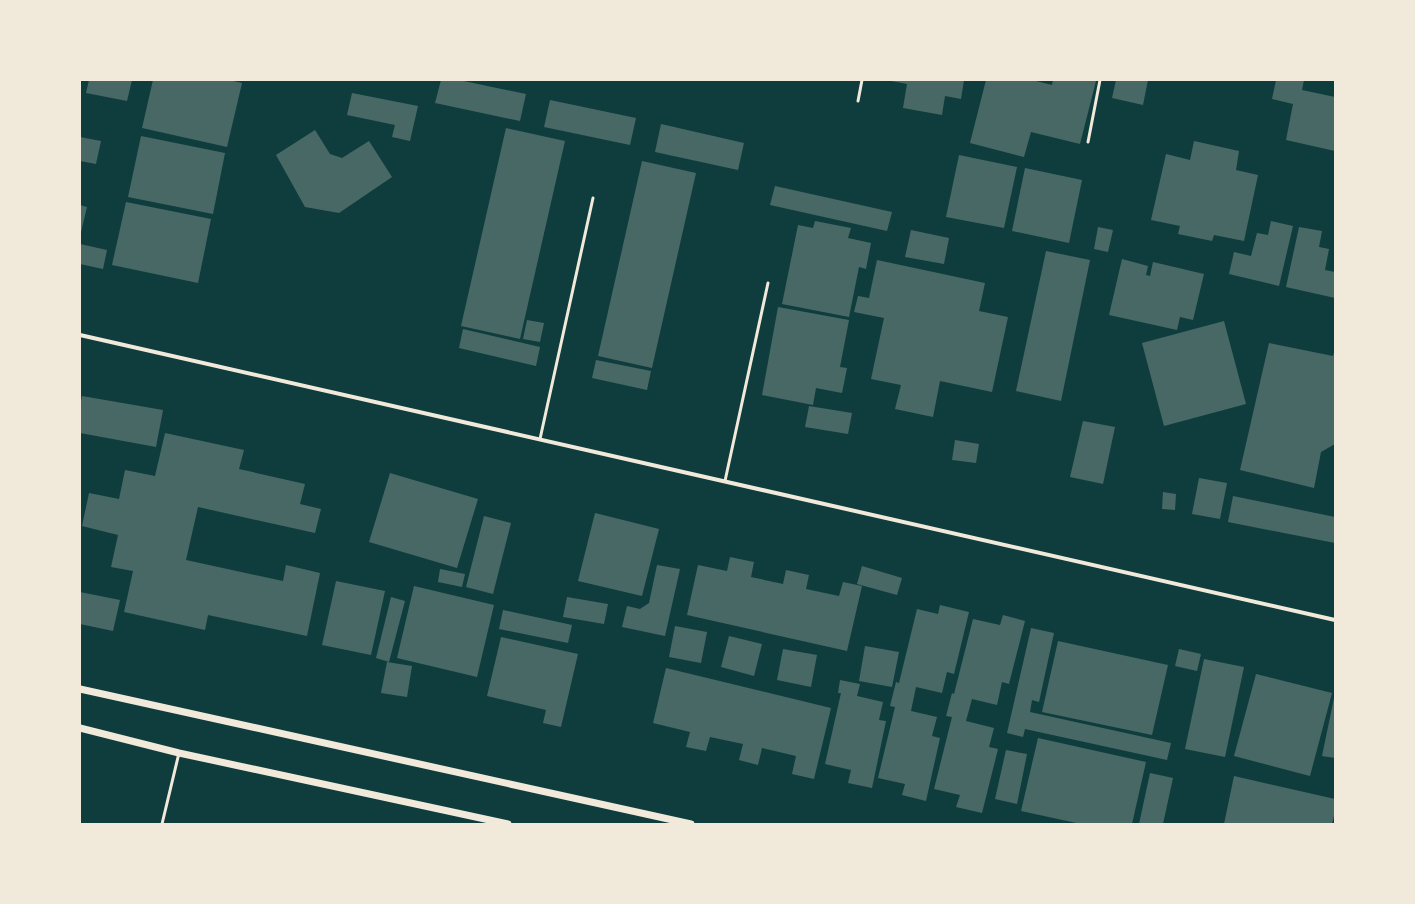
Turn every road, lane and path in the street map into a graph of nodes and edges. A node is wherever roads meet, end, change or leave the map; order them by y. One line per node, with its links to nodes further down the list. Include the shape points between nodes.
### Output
1 (862, 80): 3 (lane)
2 (1100, 80): 4 (lane)
3 (858, 101)
4 (1088, 142)
5 (593, 198): 8 (lane)
6 (768, 283): 9 (lane)
7 (80, 334): 8 (street)
8 (540, 439): 9 (street)
9 (725, 481): 10 (street)
10 (1335, 620)
11 (80, 689): 16 (street)
12 (80, 728): 13 (street)
13 (178, 753): 14 (lane); 15 (street)
14 (162, 824)
15 (508, 824)
16 (691, 824)

